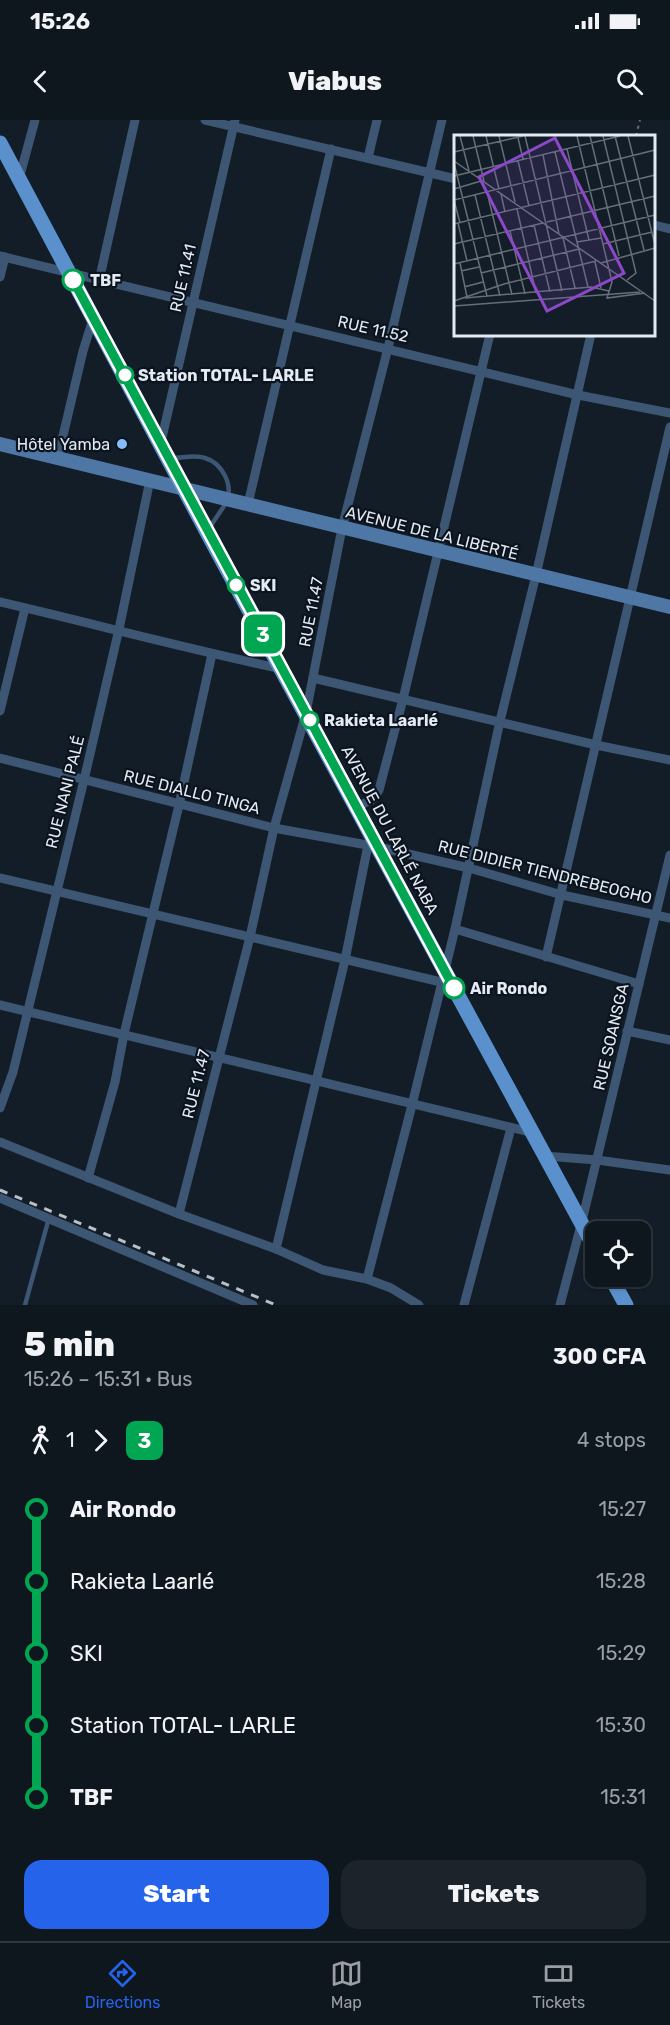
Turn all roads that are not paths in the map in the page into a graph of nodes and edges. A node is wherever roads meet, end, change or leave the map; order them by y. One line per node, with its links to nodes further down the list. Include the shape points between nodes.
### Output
1 (34, 120): 13 (street)
2 (135, 120): 19 (street)
3 (205, 120): 6 (street)
4 (377, 120): 9 (street)
5 (441, 120): 11 (street, RUE 11.47)
6 (234, 123): 8 (street); 20 (street, RUE 11.41)
7 (0, 143): 10 (main road, AVENUE DU LARLÉ NABA)
8 (331, 149): 9 (street); 22 (street)
9 (368, 158): 11 (street)
10 (6, 164): 13 (main road, AVENUE DU LARLÉ NABA)
11 (429, 173): 12 (street); 25 (street, RUE 11.47)
12 (454, 179)
13 (19, 180): 17 (main road, AVENUE DU LARLÉ NABA)
14 (655, 225): 15 (street)
15 (670, 229)
16 (2, 256): 17 (street, RUE 11.52); 18 (street)
17 (70, 274): 19 (street, RUE 11.52); 21 (main road, AVENUE DU LARLÉ NABA)
18 (0, 277)
19 (99, 281): 20 (street, RUE 11.52)
20 (192, 302): 22 (street, RUE 11.52); 30 (street, RUE 11.41)
21 (93, 319): 30 (main road, AVENUE DU LARLÉ NABA); 32 (street)
22 (291, 325): 25 (street, RUE 11.52); 37 (street)
23 (490, 336): 26 (street)
24 (591, 336): 27 (street)
25 (388, 348): 26 (street, RUE 11.52); 38 (street, RUE 11.47)
26 (481, 371): 27 (street, RUE 11.52); 40 (street)
27 (578, 395): 28 (street, RUE 11.52); 41 (street)
28 (670, 413)
29 (670, 427): 42 (street)
30 (161, 442): 33 (main road, AVENUE DU LARLÉ NABA)
31 (0, 444): 32 (main road, AVENUE DE LA LIBERTÉ)
32 (58, 457): 34 (main road, AVENUE DE LA LIBERTÉ)
33 (169, 459): 35 (main road, AVENUE DU LARLÉ NABA); 36 (lane, via 197,456 210,460 227,478)
34 (150, 480): 35 (main road, AVENUE DE LA LIBERTÉ); 46 (street, RUE NANI PALÉ)
35 (187, 490): 36 (main road, AVENUE DE LA LIBERTÉ); 39 (main road, AVENUE DU LARLÉ NABA)
36 (227, 500): 37 (main road, AVENUE DE LA LIBERTÉ); 39 (lane)
37 (248, 504): 38 (main road, AVENUE DE LA LIBERTÉ)
38 (342, 528): 40 (main road, AVENUE DE LA LIBERTÉ); 49 (street, RUE 11.47)
39 (207, 531): 48 (main road, AVENUE DU LARLÉ NABA)
40 (437, 552): 41 (main road, AVENUE DE LA LIBERTÉ); 50 (street)
41 (536, 575): 42 (main road, AVENUE DE LA LIBERTÉ); 53 (street)
42 (632, 598): 44 (main road, AVENUE DE LA LIBERTÉ); 54 (street)
43 (0, 602): 45 (street)
44 (670, 607)
45 (25, 608): 46 (street); 51 (street)
46 (119, 629): 47 (street); 57 (street, RUE NANI PALÉ)
47 (212, 654): 48 (street); 58 (street)
48 (282, 669): 52 (main road, AVENUE DU LARLÉ NABA)
49 (313, 678): 50 (street); 52 (street, RUE 11.47)
50 (403, 699): 53 (street); 59 (street, via 379,790 373,799)
51 (0, 711)
52 (306, 713): 59 (main road, AVENUE DU LARLÉ NABA); 60 (street, RUE 11.47)
53 (500, 721): 54 (street); 63 (street)
54 (596, 745): 56 (street); 66 (street)
55 (0, 758): 57 (street, RUE DIALLO TINGA)
56 (670, 760)
57 (84, 780): 58 (street, RUE DIALLO TINGA); 65 (street, RUE NANI PALÉ)
58 (179, 805): 60 (street, RUE DIALLO TINGA); 67 (street)
59 (357, 807): 61 (main road, AVENUE DU LARLÉ NABA)
60 (274, 828): 61 (street, RUE DIALLO TINGA); 71 (street, RUE 11.47)
61 (373, 846): 63 (street, RUE DIDIER TIENDREBEOGHO); 73 (street); 74 (main road, AVENUE DU LARLÉ NABA)
62 (670, 855): 68 (street, RUE SOANSGA)
63 (469, 868): 66 (street, RUE DIDIER TIENDREBEOGHO); 70 (street)
64 (0, 878): 65 (street)
65 (57, 891): 67 (street); 77 (street, RUE NANI PALÉ)
66 (562, 895): 68 (street, RUE DIDIER TIENDREBEOGHO); 72 (street)
67 (154, 914): 71 (street); 79 (street)
68 (656, 915): 69 (street, RUE DIDIER TIENDREBEOGHO); 75 (street, RUE SOANSGA)
69 (670, 918)
70 (455, 928): 72 (street); 74 (street)
71 (250, 937): 73 (street); 81 (street, RUE 11.47)
72 (546, 957): 75 (street)
73 (345, 960): 74 (street); 82 (street)
74 (442, 976): 83 (street); 86 (main road, AVENUE DU LARLÉ NABA, via 479,1033)
75 (639, 984): 78 (street, RUE SOANSGA)
76 (0, 1005): 77 (street)
77 (26, 1011): 79 (street); 84 (street, RUE NANI PALÉ, via 13,1072)
78 (627, 1031): 80 (street); 89 (street, RUE SOANSGA)
79 (123, 1034): 81 (street); 91 (street, via 115,1082)
80 (670, 1040)
81 (218, 1057): 82 (street); 93 (street, RUE 11.47)
82 (316, 1082): 83 (street); 97 (street)
83 (412, 1105): 85 (street); 98 (street)
84 (0, 1108)
85 (511, 1128): 86 (street); 103 (street)
86 (530, 1132): 88 (main road, AVENUE DU LARLÉ NABA)
87 (0, 1142): 91 (street)
88 (544, 1156): 89 (street); 95 (main road, AVENUE DU LARLÉ NABA)
89 (597, 1160): 90 (street); 95 (street, RUE SOANSGA)
90 (670, 1170)
91 (88, 1178): 93 (street)
92 (0, 1198): 94 (street)
93 (178, 1214): 97 (street)
94 (49, 1218): 100 (lane); 101 (street)
95 (581, 1225): 96 (main road, AVENUE DU LARLÉ NABA); 104 (street, RUE SOANSGA)
96 (585, 1232)
97 (276, 1249): 98 (street, via 323,1270)
98 (367, 1279): 102 (street)
99 (616, 1287): 105 (main road)
100 (25, 1305)
101 (253, 1305)
102 (419, 1305)
103 (464, 1305)
104 (560, 1305)
105 (626, 1305)

